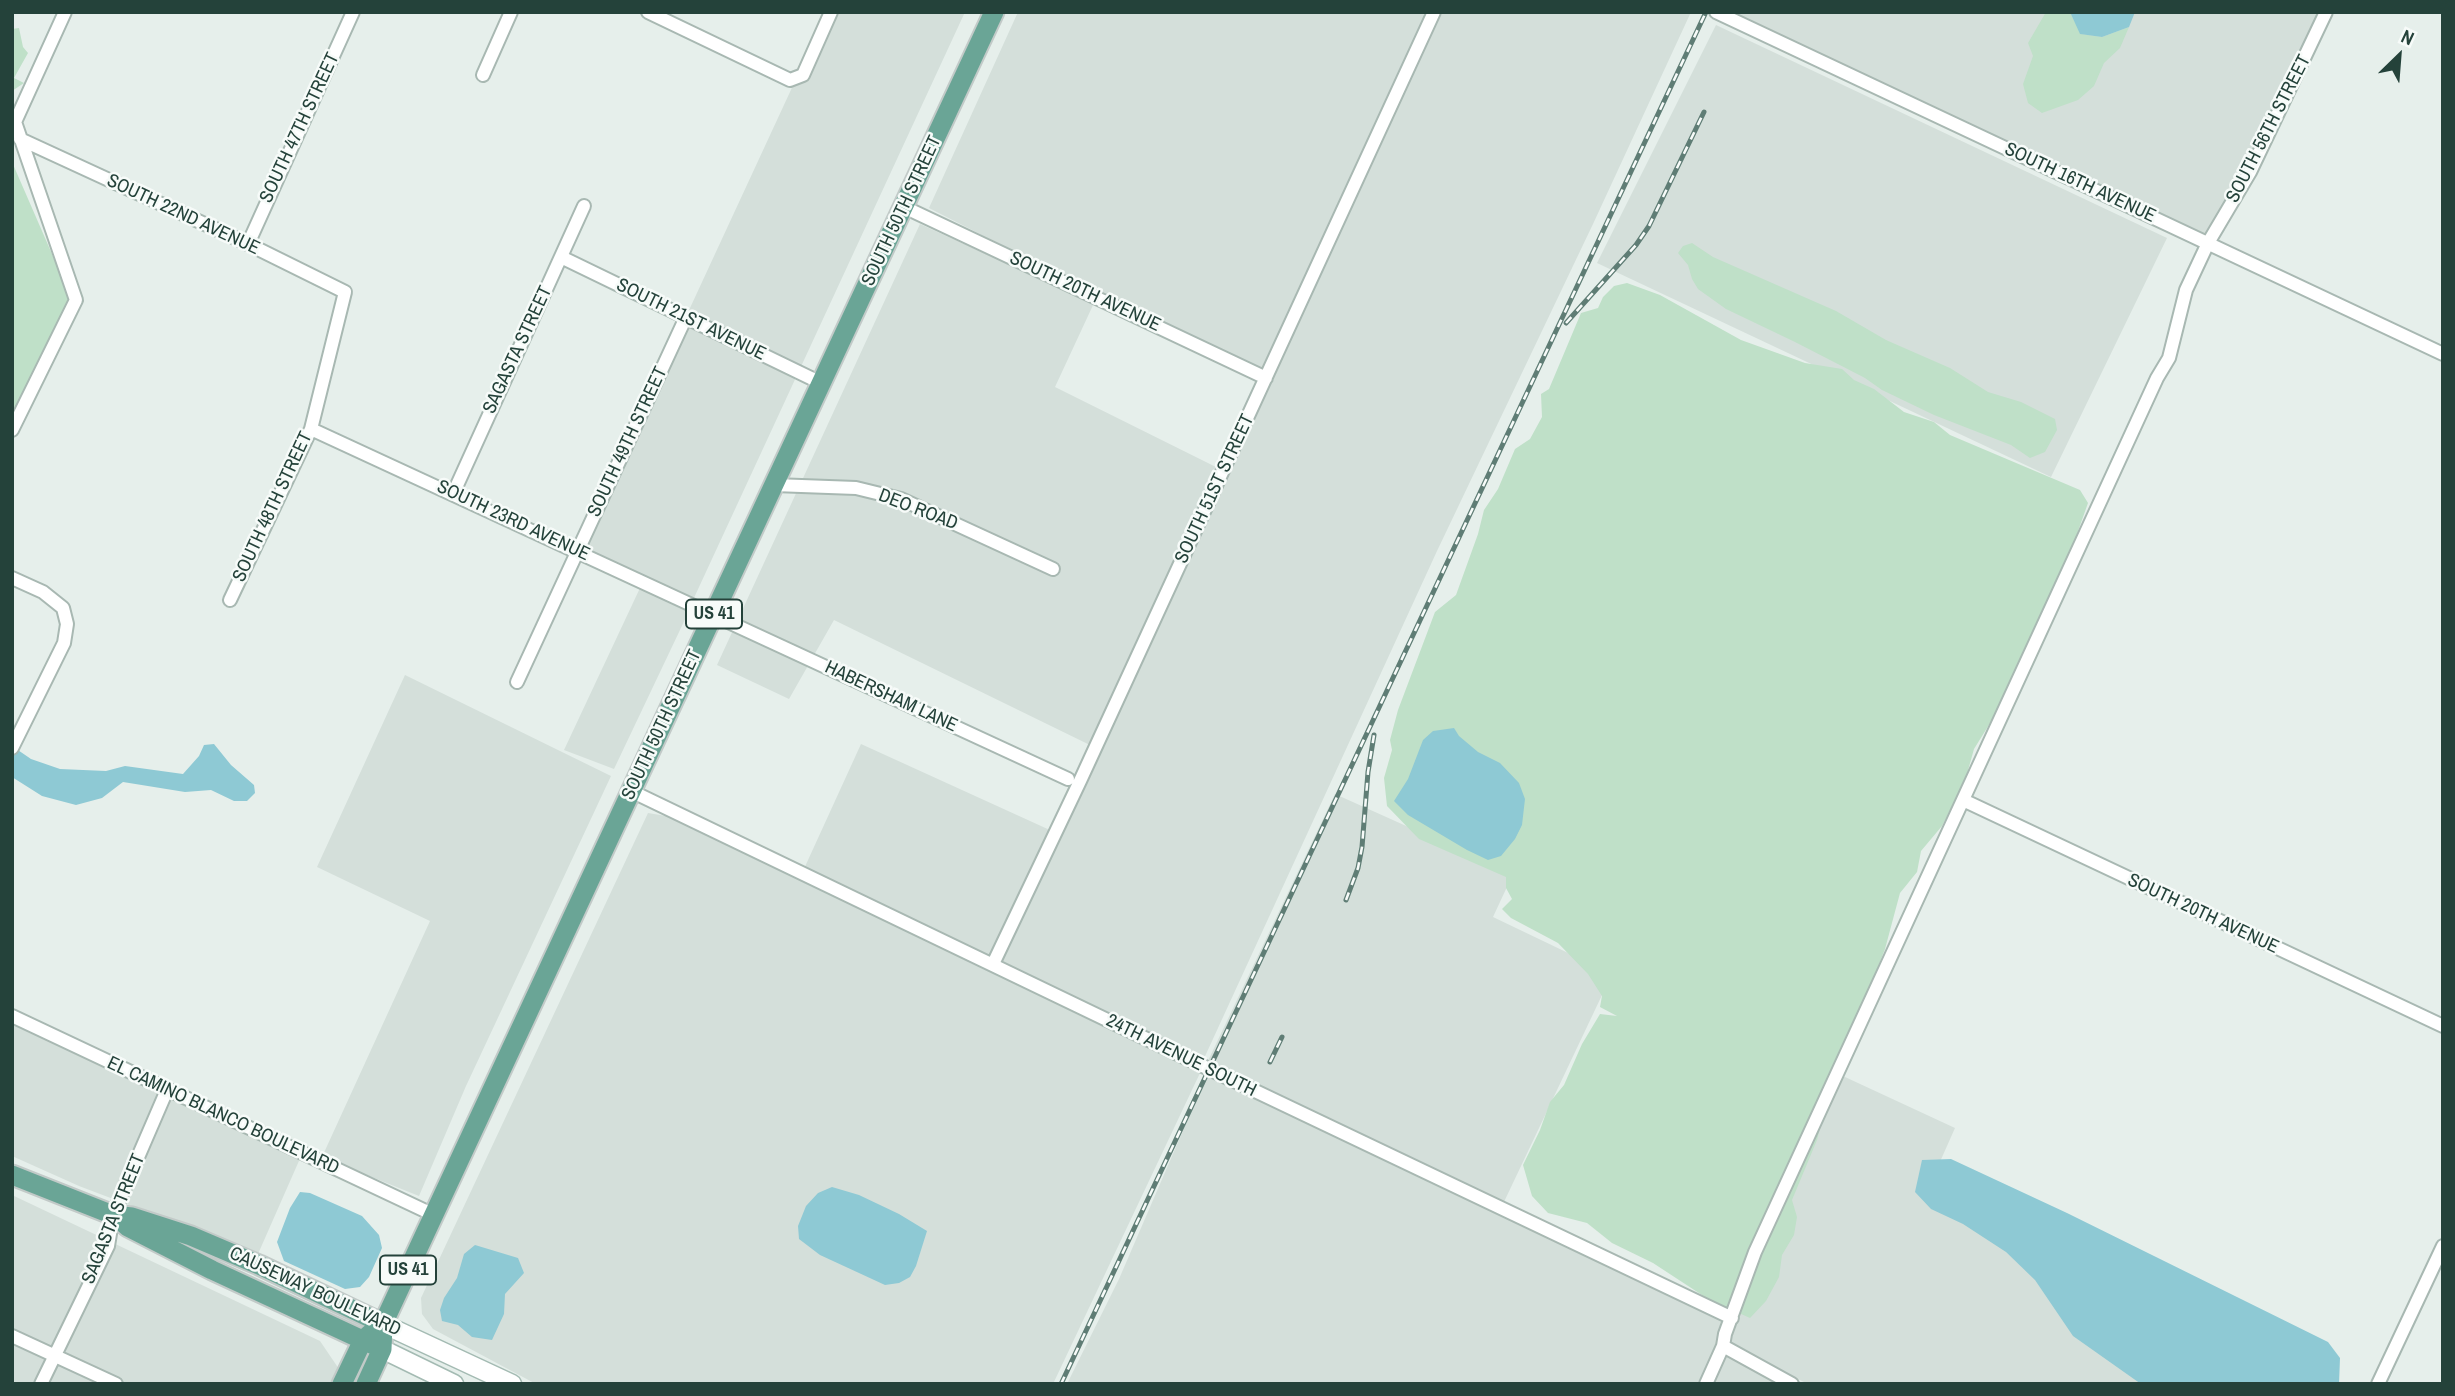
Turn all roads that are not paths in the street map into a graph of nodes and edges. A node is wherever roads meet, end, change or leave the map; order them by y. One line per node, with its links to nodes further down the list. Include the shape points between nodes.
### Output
1 (65, 12): 12 (street, via 15,122)
2 (353, 12): 16 (street, SOUTH 47TH STREET)
3 (511, 12): 11 (street)
4 (648, 12): 10 (street)
5 (831, 12): 10 (street, via 803,75 790,79)
6 (995, 12): 14 (main road, SOUTH 50TH STREET / US 41)
7 (1434, 12): 21 (street, SOUTH 51ST STREET)
8 (1716, 12): 15 (street, SOUTH 16TH AVENUE)
9 (2326, 12): 15 (street, SOUTH 56TH STREET, via 2250,172)
10 (668, 16)
11 (482, 75)
12 (20, 139): 16 (street, SOUTH 22ND AVENUE); 24 (street, via 76,300)
13 (584, 206): 17 (street, SAGASTA STREET)
14 (904, 207): 21 (street, SOUTH 20TH AVENUE); 22 (main road, SOUTH 50TH STREET / US 41)
15 (2208, 243): 20 (street, SOUTH 16TH AVENUE); 36 (street, SOUTH 56TH STREET, via 2186,290 2168,358)
16 (248, 244): 18 (street, SOUTH 22ND AVENUE)
17 (561, 257): 19 (street, SOUTH 21ST AVENUE); 26 (street, SAGASTA STREET)
18 (345, 292): 23 (street, SOUTH 48TH STREET)
19 (686, 317): 22 (street, SOUTH 21ST AVENUE); 27 (street, SOUTH 49TH STREET)
20 (2443, 354)
21 (1266, 378): 37 (street, SOUTH 51ST STREET)
22 (821, 383): 25 (main road, SOUTH 50TH STREET / US 41)
23 (311, 429): 26 (street, SOUTH 23RD AVENUE); 30 (street, SOUTH 48TH STREET)
24 (12, 430)
25 (774, 485): 28 (street, DEO ROAD, via 856,488 901,499); 31 (main road, SOUTH 50TH STREET / US 41)
26 (453, 494): 27 (street, SOUTH 23RD AVENUE)
27 (577, 551): 31 (street, SOUTH 23RD AVENUE); 32 (street, SOUTH 49TH STREET)
28 (1053, 569)
29 (12, 578): 33 (street, via 43,592 63,608 67,624 64,643)
30 (229, 600)
31 (714, 615): 34 (street, HABERSHAM LANE); 35 (main road, SOUTH 50TH STREET / US 41)
32 (517, 682)
33 (12, 748)
34 (1068, 779)
35 (631, 791): 37 (street, 24TH AVENUE SOUTH); 43 (main road, SOUTH 50TH STREET / US 41)
36 (1963, 800): 39 (street, SOUTH 20TH AVENUE); 45 (street, SOUTH 56TH STREET, via 1755,1252)
37 (993, 964): 45 (street, 24TH AVENUE SOUTH)
38 (12, 1016): 40 (street, EL CAMINO BLANCO BOULEVARD)
39 (2443, 1026)
40 (167, 1090): 42 (street, SAGASTA STREET); 43 (street, EL CAMINO BLANCO BOULEVARD)
41 (12, 1175): 42 (main road, CAUSEWAY BOULEVARD)
42 (113, 1215): 46 (main road, CAUSEWAY BOULEVARD, via 191,1236); 48 (main road, CAUSEWAY BOULEVARD, via 200,1264); 51 (street, SAGASTA STREET, via 108,1246)
43 (433, 1215): 46 (main road, SOUTH 50TH STREET / US 41)
44 (2443, 1246): 60 (street)
45 (1732, 1318): 49 (street, SOUTH 56TH STREET)
46 (383, 1324): 48 (main road, SOUTH 50TH STREET / US 41); 50 (main road, SOUTH 50TH STREET / US 41); 57 (main road, CAUSEWAY BOULEVARD)
47 (12, 1336): 51 (street)
48 (363, 1340): 50 (main road, CAUSEWAY BOULEVARD); 54 (main road, SOUTH 50TH STREET / US 41)
49 (1723, 1346): 58 (street, SOUTH 56TH STREET); 59 (street)
50 (382, 1349): 55 (main road, SOUTH 50TH STREET / US 41); 56 (main road, CAUSEWAY BOULEVARD)
51 (55, 1355): 52 (street, SAGASTA STREET); 53 (street)
52 (41, 1384)
53 (116, 1384)
54 (342, 1384)
55 (366, 1384)
56 (454, 1384)
57 (512, 1384)
58 (1706, 1384)
59 (1792, 1384)
60 (2378, 1384)

